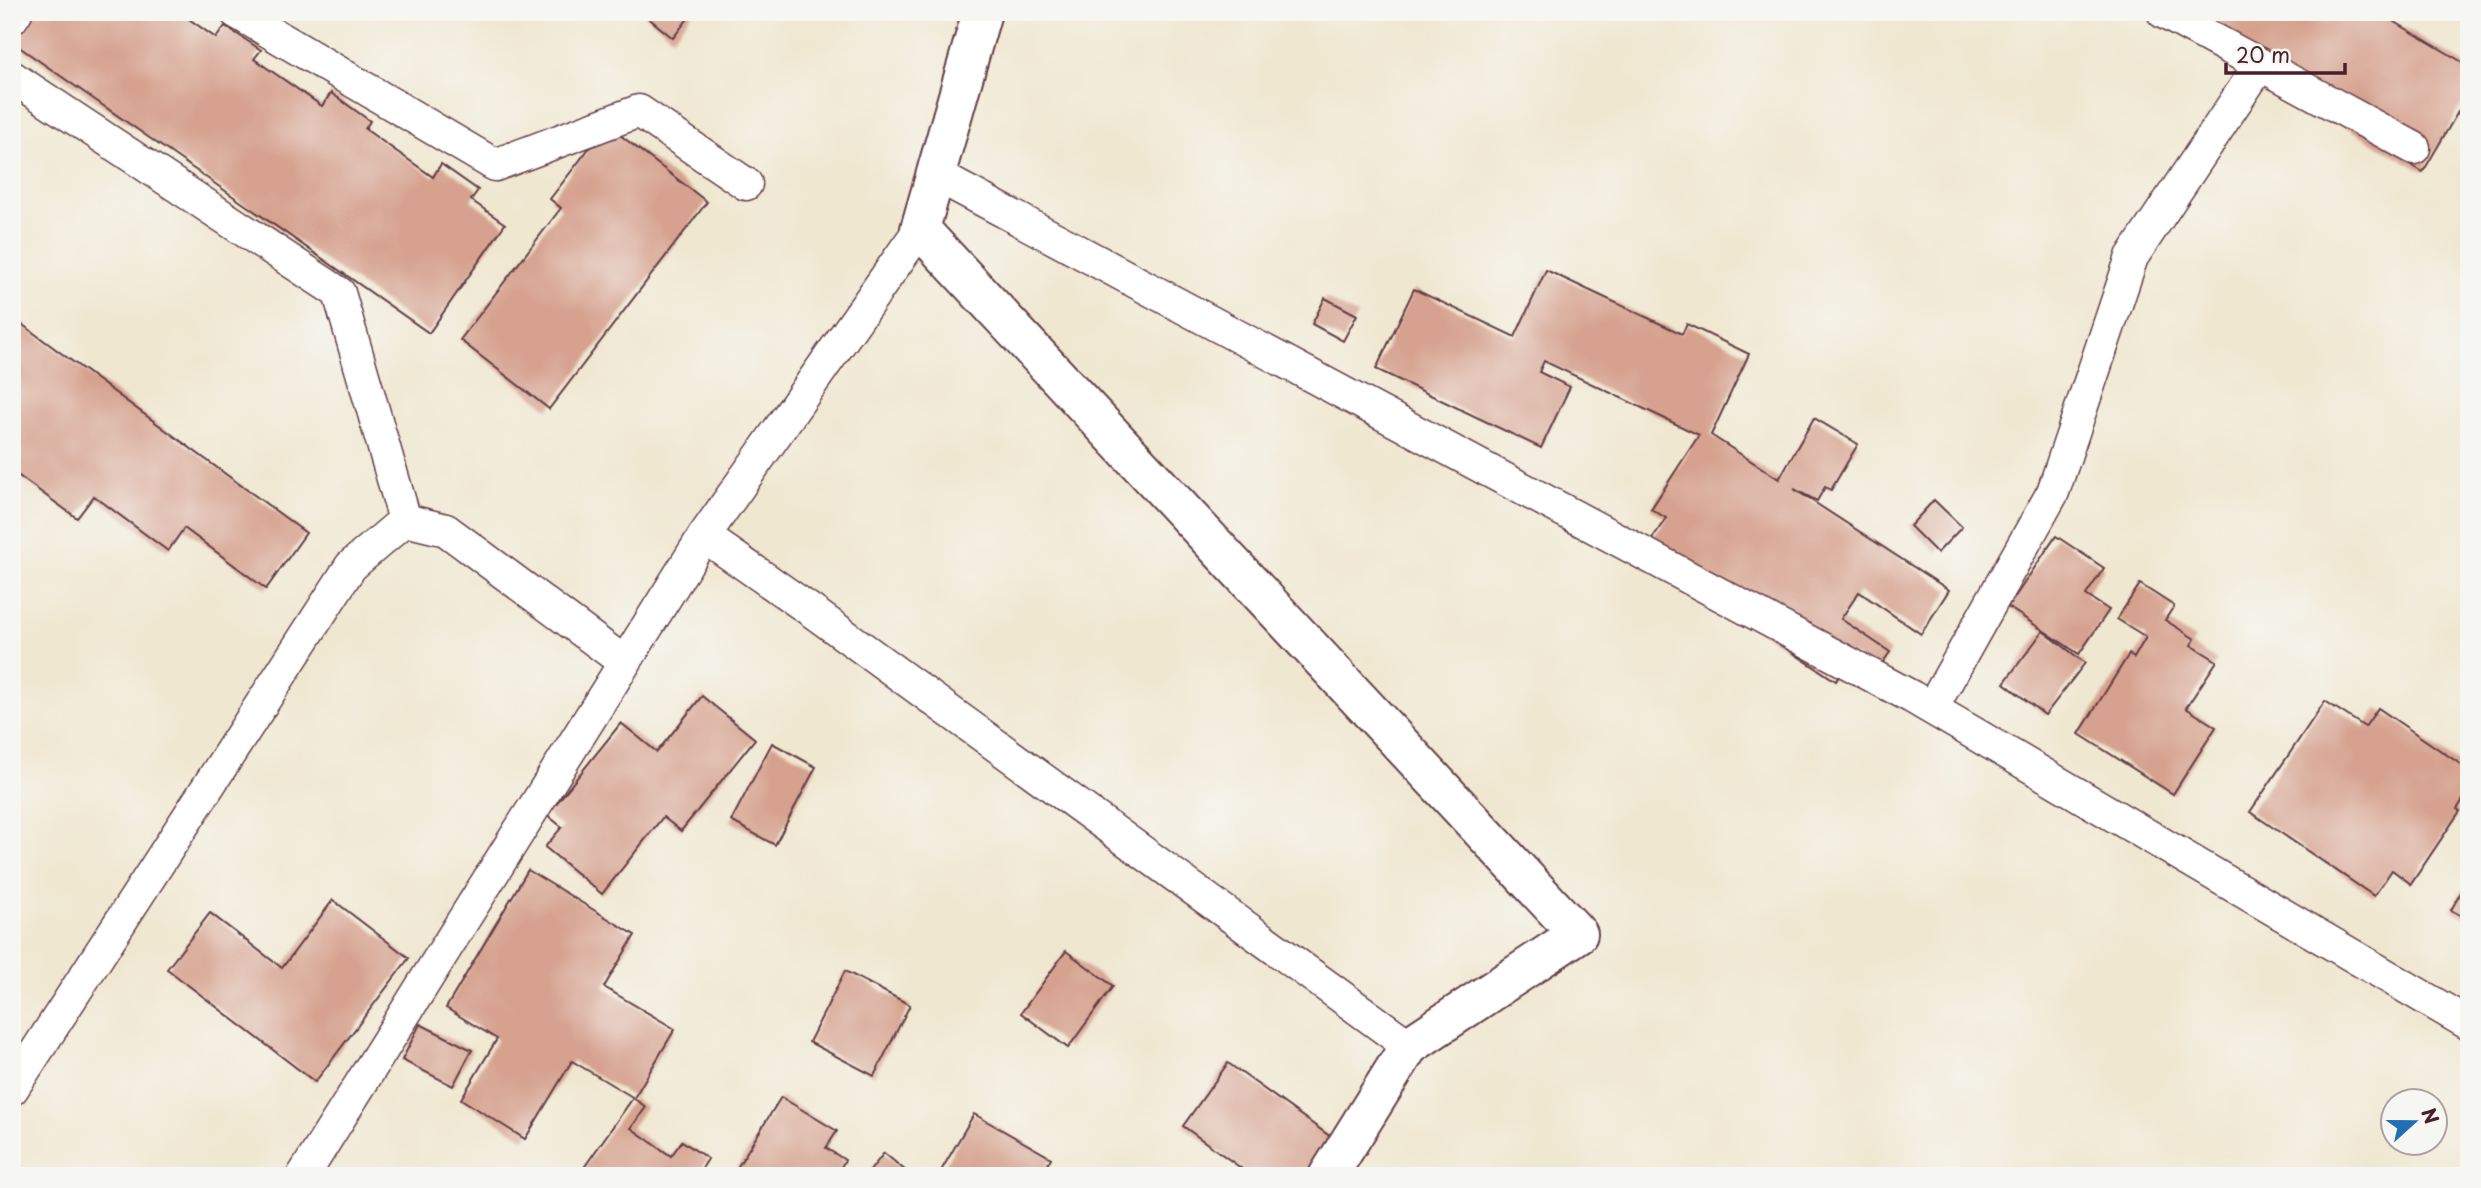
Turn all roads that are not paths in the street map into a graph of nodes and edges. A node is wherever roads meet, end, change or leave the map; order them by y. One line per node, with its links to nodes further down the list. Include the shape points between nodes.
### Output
1 (16, 12): 5 (street)
2 (236, 12): 10 (street, via 495,165 639,111)
3 (982, 12): 9 (street)
4 (2163, 12): 6 (street)
5 (12, 18)
6 (2260, 65): 8 (street); 15 (street, via 2132,257 2053,492)
7 (12, 77): 12 (street, via 339,293)
8 (2414, 148)
9 (936, 175): 11 (street); 15 (street)
10 (746, 184)
11 (920, 229): 13 (street); 17 (street, via 1578,934)
12 (405, 520): 14 (street, via 446,530); 18 (street, via 351,566)
13 (704, 536): 14 (street); 17 (street)
14 (624, 662): 19 (street)
15 (1932, 708): 16 (street)
16 (2469, 1024)
17 (1409, 1046): 20 (street)
18 (12, 1089)
19 (303, 1176)
20 (1328, 1176)

